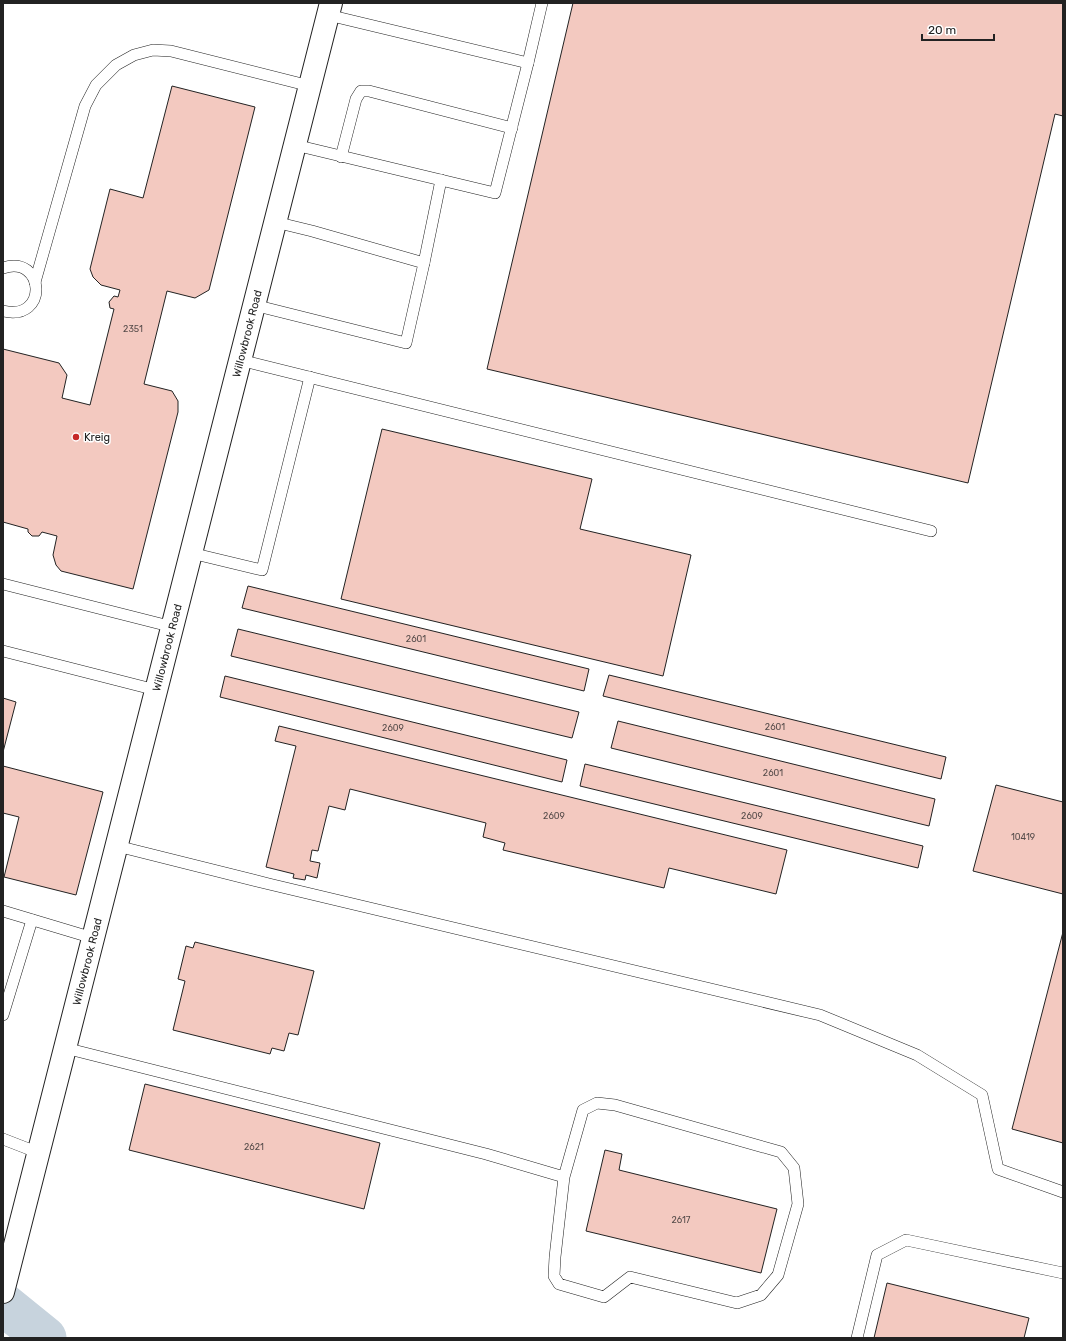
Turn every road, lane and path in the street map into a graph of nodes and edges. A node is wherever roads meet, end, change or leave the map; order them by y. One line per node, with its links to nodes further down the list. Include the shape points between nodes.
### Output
1 (542, 3): 3 (lane)
2 (330, 9): 3 (lane); 4 (street, Willowbrook Road)
3 (528, 63): 5 (lane)
4 (310, 86): 6 (street, Willowbrook Road); 12 (lane, via 171,51 152,50 116,64 96,86 85,106)
5 (512, 128): 7 (lane, via 361,91 356,100); 8 (lane, via 495,193)
6 (295, 145): 7 (lane); 9 (street, Willowbrook Road)
7 (341, 157): 8 (lane)
8 (441, 180): 10 (lane)
9 (275, 222): 10 (lane); 13 (street, Willowbrook Road)
10 (424, 263): 13 (lane, via 406,343)
11 (3, 268): 12 (lane, via 11,265 26,269)
12 (35, 282): 14 (lane, via 35,298 25,310 10,313)
13 (254, 305): 15 (street, Willowbrook Road)
14 (3, 311)
15 (240, 360): 16 (lane); 18 (street, Willowbrook Road)
16 (310, 377): 17 (lane); 18 (lane, via 262,570)
17 (931, 531)
18 (192, 553): 20 (street, Willowbrook Road)
19 (3, 584): 20 (lane)
20 (172, 627): 22 (street, Willowbrook Road)
21 (3, 650): 22 (lane)
22 (156, 690): 23 (street, Willowbrook Road)
23 (117, 846): 26 (street, Willowbrook Road); 32 (lane, via 820,1015 917,1054 982,1095 998,1169)
24 (3, 911): 25 (lane)
25 (32, 920): 26 (lane); 27 (lane)
26 (93, 938): 28 (street, Willowbrook Road)
27 (3, 1015)
28 (65, 1048): 30 (street, Willowbrook Road); 31 (lane, via 486,1154)
29 (3, 1139): 30 (lane)
30 (39, 1153): 34 (street, Willowbrook Road)
31 (564, 1177): 31 (lane, via 582,1110 597,1103 615,1104 780,1152 794,1168 798,1204 778,1275 761,1295 737,1303 630,1277 604,1297 559,1284 554,1276)
32 (1063, 1192)
33 (1063, 1273): 35 (lane, via 906,1240 877,1255)
34 (3, 1292)
35 (857, 1338)

